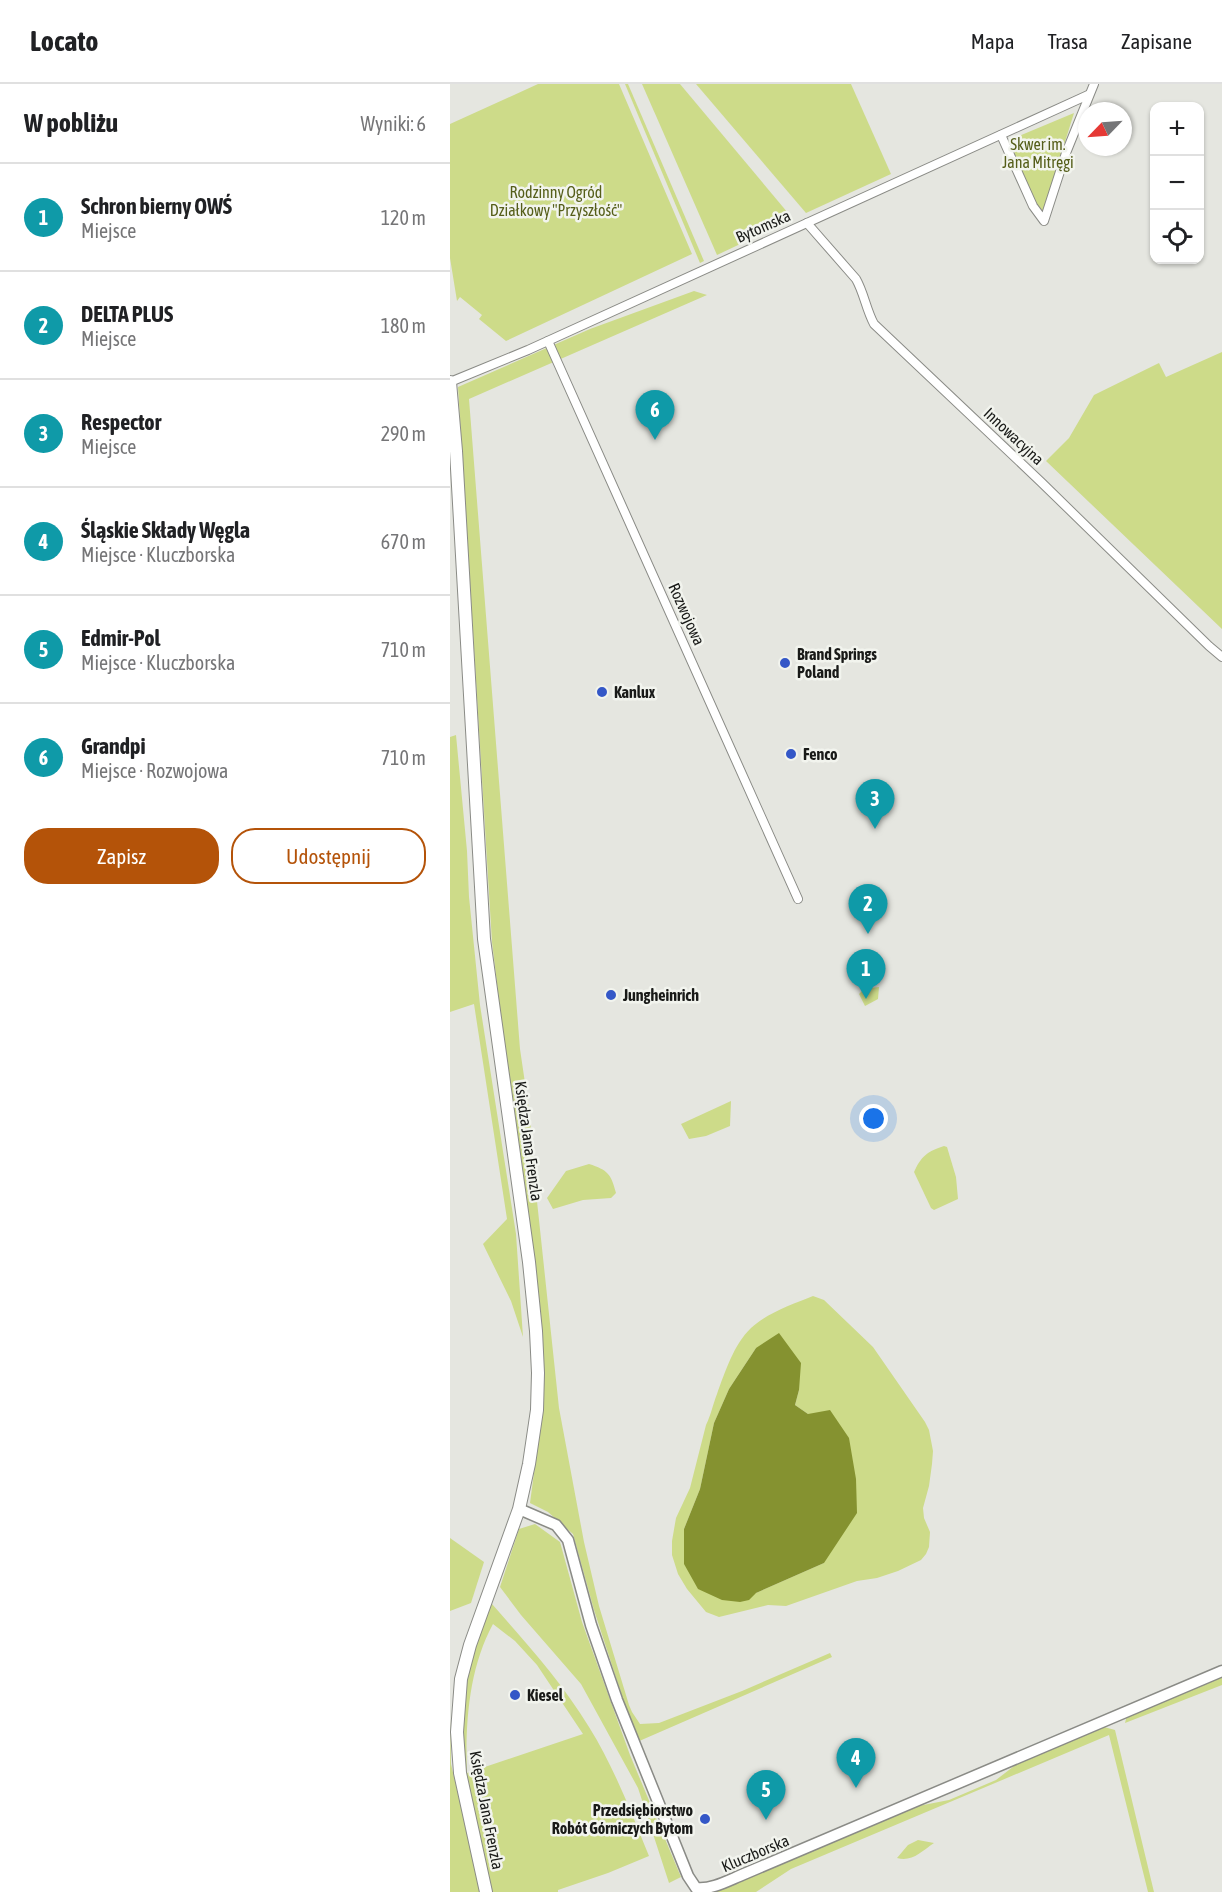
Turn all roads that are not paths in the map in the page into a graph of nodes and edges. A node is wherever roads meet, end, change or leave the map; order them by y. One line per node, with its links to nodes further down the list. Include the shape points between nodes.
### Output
1 (1094, 84): 2 (street)
2 (1088, 95): 3 (street, Bytomska); 3 (street, via 1044,221 1033,206)
3 (1001, 135): 4 (street, Bytomska)
4 (807, 223): 5 (street, Bytomska); 7 (street, Innowacyjna, via 856,279 874,324)
5 (548, 340): 6 (street, Bytomska); 8 (street, Rozwojowa)
6 (450, 382): 9 (main road, Księdza Jana Frenzla, via 484,939 536,1331 537,1410)
7 (1222, 657)
8 (798, 899)
9 (519, 1509): 10 (street, Kluczborska, via 556,1525 568,1540 591,1625 621,1710 696,1888 744,1874); 11 (main road, Księdza Jana Frenzla, via 461,1679 457,1732 460,1773)
10 (1222, 1671)
11 (486, 1892)

